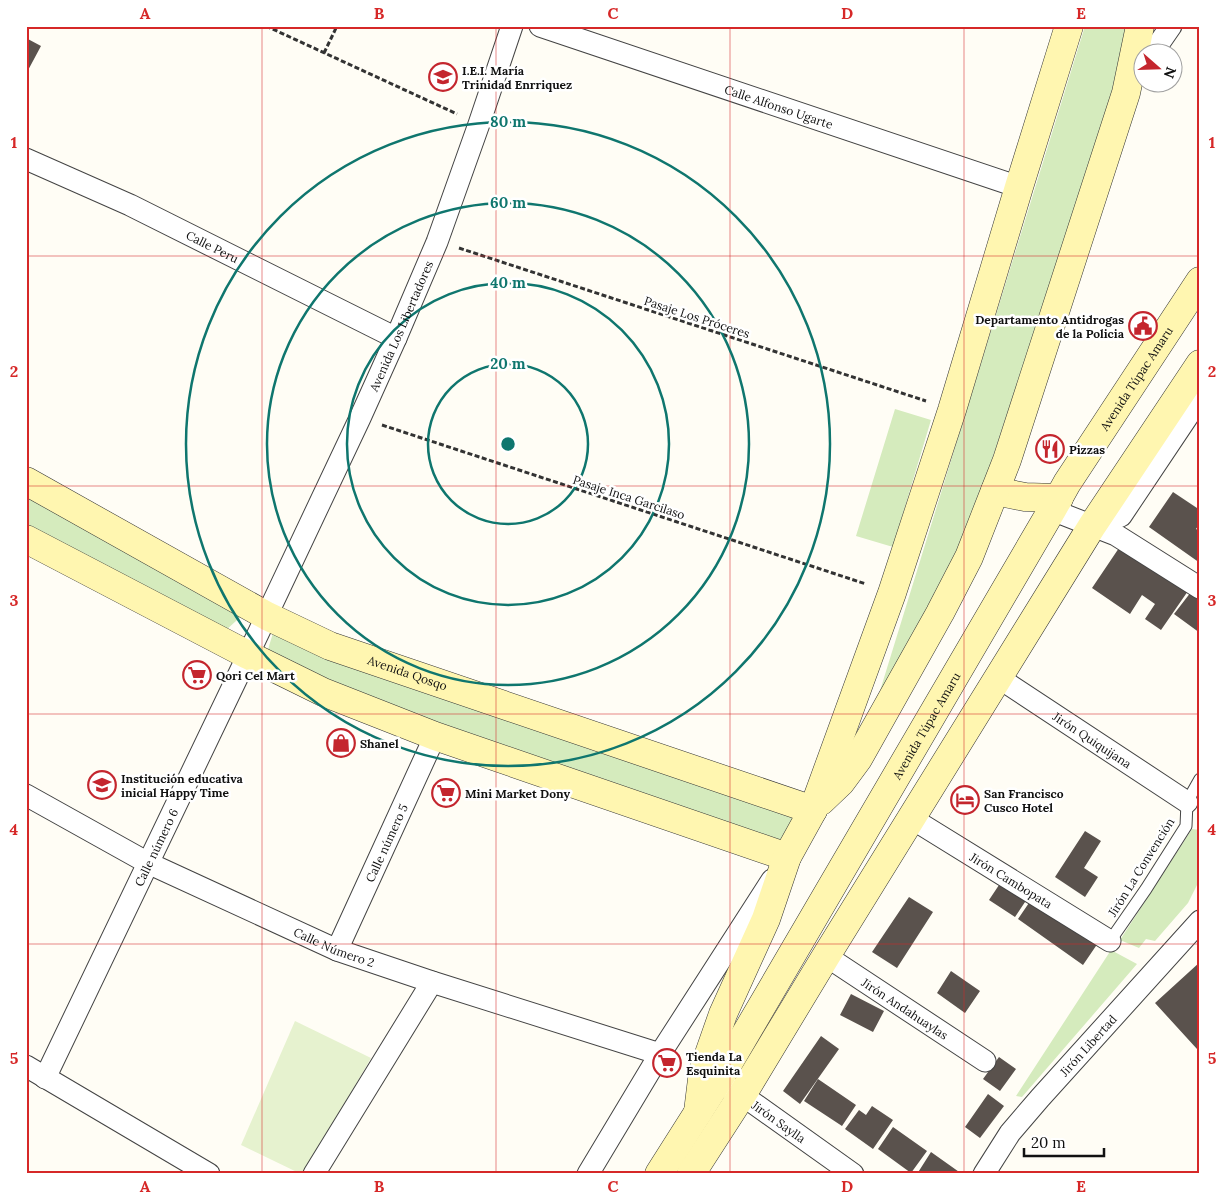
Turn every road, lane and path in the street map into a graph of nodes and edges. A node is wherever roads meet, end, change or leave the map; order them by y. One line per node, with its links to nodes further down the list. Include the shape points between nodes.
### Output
1 (266, 26): 9 (path)
2 (337, 26): 9 (path)
3 (512, 26): 12 (street, Avenida Los Libertadores)
4 (540, 26): 14 (street, Calle Alfonso Ugarte)
5 (1069, 26): 14 (street)
6 (1140, 26): 11 (street)
7 (1170, 26): 8 (street)
8 (1160, 42)
9 (324, 53): 12 (path)
10 (1134, 81): 11 (street)
11 (1126, 93): 23 (street)
12 (479, 124): 15 (street, Avenida Los Libertadores)
13 (26, 159): 17 (street, Calle Peru, via 130,205)
14 (1019, 187): 20 (street)
15 (437, 242): 17 (street, Avenida Los Libertadores); 20 (path, Pasaje Los Próceres)
16 (1200, 282): 24 (street, Avenida Túpac Amaru)
17 (396, 338): 21 (street, Avenida Los Libertadores)
18 (1200, 364): 25 (street)
19 (1200, 398): 25 (street, via 1121,516)
20 (952, 410): 28 (street)
21 (360, 418): 28 (path, Pasaje Inca Garcilaso); 29 (street, Avenida Los Libertadores)
22 (26, 481): 29 (street, Avenida Qosqo)
23 (995, 491): 24 (street); 36 (street, via 969,557 858,759)
24 (1056, 504): 25 (street); 48 (street, Avenida Túpac Amaru)
25 (1092, 526): 27 (street, via 1116,535); 31 (street)
26 (26, 539): 30 (street)
27 (1200, 588)
28 (892, 593): 36 (street)
29 (266, 616): 30 (street, Calle número 6); 36 (street, Avenida Qosqo, via 330,646)
30 (248, 655): 32 (street, via 323,692); 39 (street, Calle número 6)
31 (999, 678): 35 (street, Jirón Quiquijana); 37 (street)
32 (435, 736): 38 (street); 42 (street, Calle número 5)
33 (1200, 779): 35 (lane, Jirón La Convención)
34 (26, 795): 39 (street, Calle Número 2)
35 (1187, 802): 41 (lane, Jirón La Convención, via 1186,826)
36 (813, 810): 38 (street)
37 (912, 818): 41 (street, Jirón Cambopata); 43 (street)
38 (787, 857): 45 (street); 48 (street, via 766,919 723,1014)
39 (148, 863): 42 (street, Calle Número 2); 49 (street, Calle número 6)
40 (1200, 921): 57 (street, Jirón Libertad, via 1010,1133)
41 (1110, 941)
42 (337, 950): 44 (street, Calle Número 2)
43 (826, 956): 46 (street, Jirón Andahuaylas); 50 (street)
44 (432, 982): 45 (street, Calle Número 2); 52 (street)
45 (660, 1054): 53 (street)
46 (985, 1061)
47 (26, 1066): 49 (street)
48 (711, 1076): 50 (street, Jirón Saylla); 54 (street, via 698,1112)
49 (45, 1078): 51 (street)
50 (742, 1095): 55 (street); 56 (street, Jirón Saylla)
51 (209, 1174)
52 (314, 1174)
53 (588, 1174)
54 (659, 1174)
55 (691, 1174)
56 (853, 1174)
57 (984, 1174)

